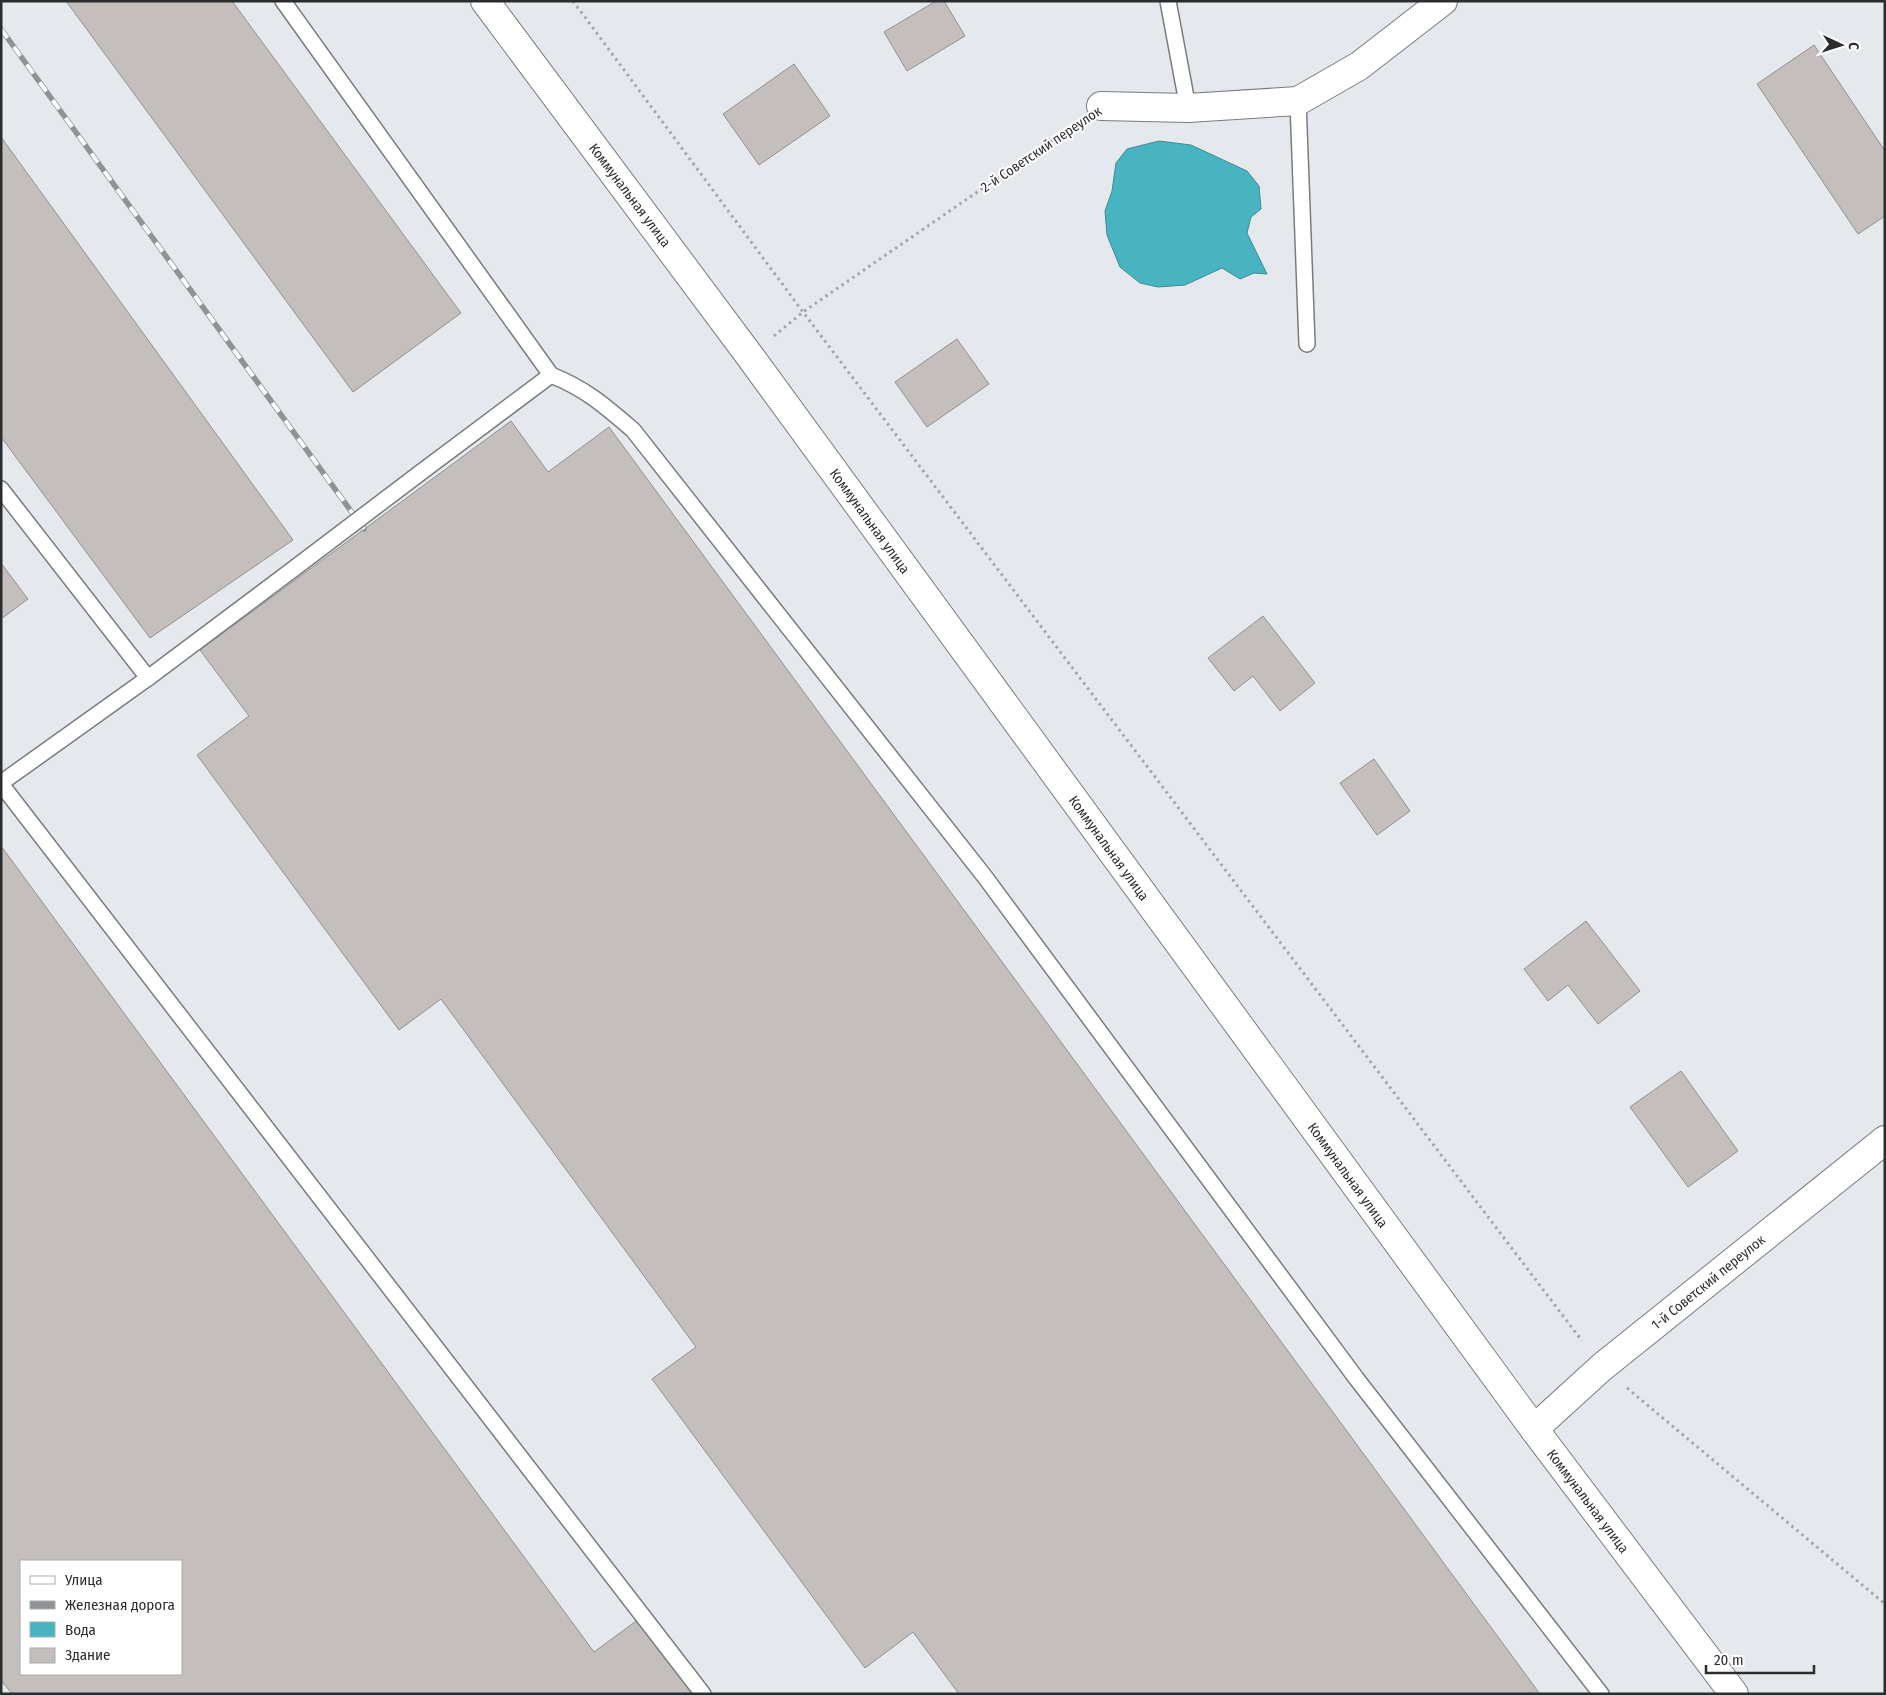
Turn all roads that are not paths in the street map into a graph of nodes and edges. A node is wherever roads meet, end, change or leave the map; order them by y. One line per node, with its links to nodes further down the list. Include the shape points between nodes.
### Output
1 (283, 1): 9 (lane)
2 (485, 1): 14 (street, Коммунальная улица, via 749,355)
3 (1168, 1): 7 (lane)
4 (1443, 1): 5 (street, 2-й Советский переулок, via 1359,66)
5 (1298, 101): 7 (street, 2-й Советский переулок); 8 (lane)
6 (1101, 106): 7 (street, 2-й Советский переулок)
7 (1188, 108)
8 (1307, 344)
9 (551, 375): 11 (lane, bridge); 16 (lane, via 575,385 599,401 639,438 986,877 1356,1378)
10 (1, 489): 11 (lane)
11 (148, 678): 12 (lane)
12 (1, 784): 15 (lane)
13 (1885, 1140): 14 (street, 1-й Советский переулок, via 1602,1367)
14 (1534, 1429): 17 (street, Коммунальная улица)
15 (703, 1694)
16 (1601, 1694)
17 (1734, 1694)

